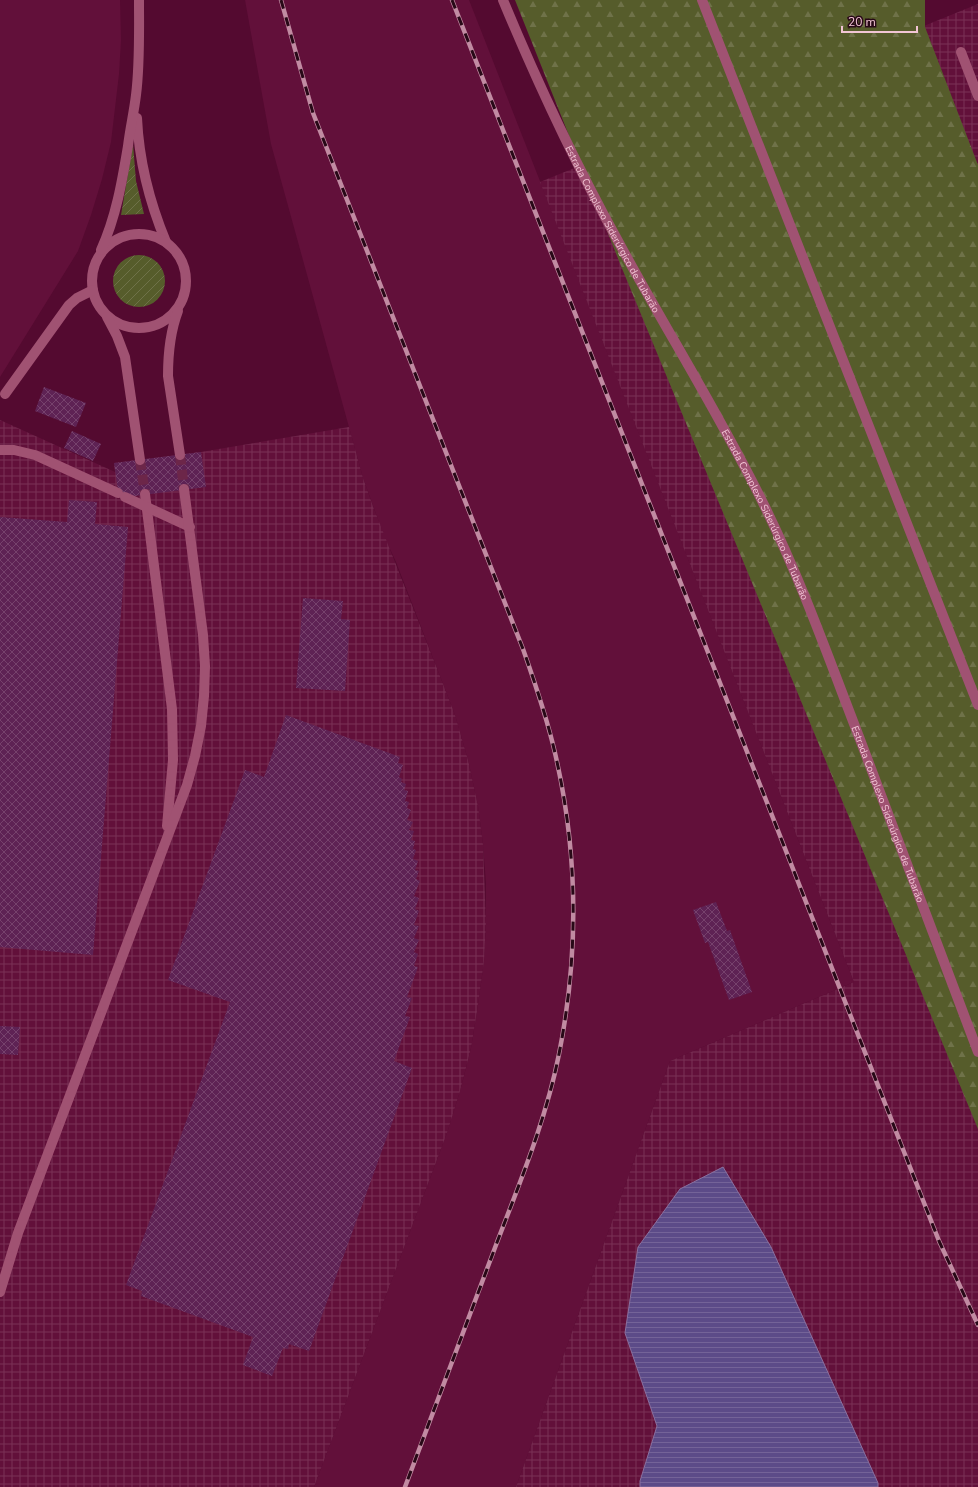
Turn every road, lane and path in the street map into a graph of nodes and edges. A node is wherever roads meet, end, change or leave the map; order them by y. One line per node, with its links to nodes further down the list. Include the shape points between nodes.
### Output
1 (139, 0): 5 (lane)
2 (503, 0): 22 (lane, Estrada Complexo Siderúrgico de Tubarão, via 535,76 576,161 619,243 723,424 785,548)
3 (702, 0): 20 (lane)
4 (961, 52): 6 (lane)
5 (136, 94): 7 (lane, via 137,132 142,169 152,206); 8 (lane, via 119,196 109,230)
6 (978, 96)
7 (166, 242): 8 (lane, via 149,234 130,234 106,247); 11 (lane, via 179,254 186,272 186,290)
8 (95, 263): 9 (lane)
9 (93, 290): 10 (lane); 12 (lane, via 69,305)
10 (100, 307): 11 (lane, via 121,325 139,328 158,325); 15 (lane, via 117,336 125,357)
11 (179, 307): 14 (lane, via 171,335 168,376)
12 (5, 394)
13 (0, 450): 18 (lane, via 35,455)
14 (180, 454)
15 (140, 460)
16 (184, 490): 19 (lane)
17 (145, 494): 18 (lane)
18 (146, 506): 19 (lane); 21 (lane, via 172,715 172,777)
19 (190, 527): 21 (lane, via 204,650 204,696 199,741 192,771)
20 (978, 705)
21 (164, 844): 23 (lane, via 18,1233)
22 (978, 1052)
23 (0, 1292)

